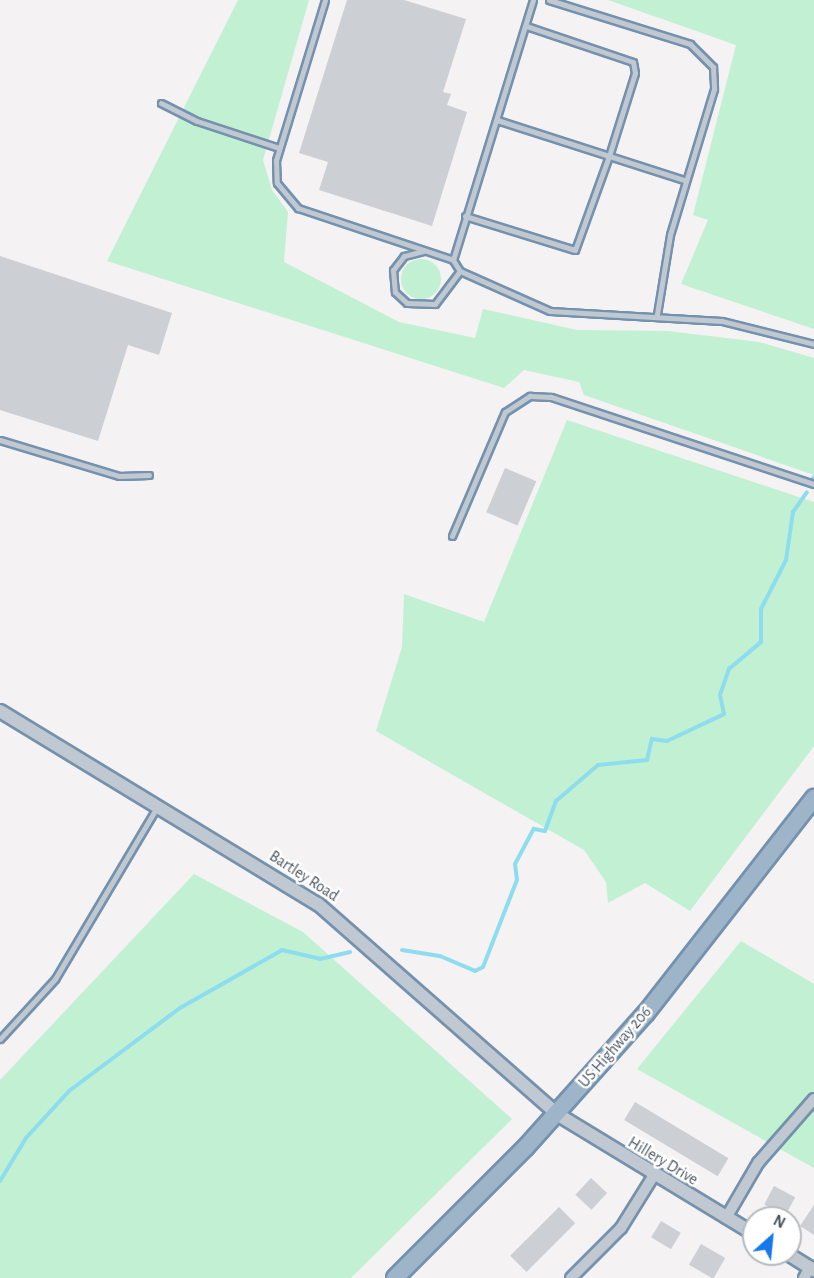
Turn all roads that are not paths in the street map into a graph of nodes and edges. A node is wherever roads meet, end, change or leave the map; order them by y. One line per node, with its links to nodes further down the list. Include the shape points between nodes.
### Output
1 (325, 0): 7 (lane)
2 (533, 0): 4 (lane)
3 (549, 0): 9 (lane, via 690,44 707,56 715,81)
4 (526, 26): 6 (lane); 8 (lane, via 633,62 635,73)
5 (161, 103): 7 (lane, via 196,121)
6 (496, 120): 8 (lane); 10 (lane)
7 (279, 148): 11 (lane, via 277,183 298,208)
8 (609, 156): 9 (lane); 10 (lane, via 578,249)
9 (684, 180): 14 (lane)
10 (465, 216): 12 (lane)
11 (428, 252): 12 (lane); 13 (lane, via 408,253 393,270 395,292 407,303 435,304)
12 (453, 260): 13 (lane)
13 (460, 271): 14 (lane, via 550,311)
14 (657, 314): 15 (lane, via 746,325)
15 (814, 344)
16 (0, 440): 17 (lane, via 119,476)
17 (149, 475)
18 (814, 484): 19 (lane, via 550,397 530,396 505,412)
19 (452, 536)
20 (0, 711): 22 (street, Bartley Road)
21 (814, 798): 25 (highway, US Highway 206, via 688,962)
22 (158, 806): 23 (lane, via 55,979); 25 (street, Bartley Road, via 337,917)
23 (0, 1039)
24 (814, 1099): 27 (street, via 758,1163)
25 (557, 1114): 26 (street, Hillery Drive); 29 (highway, US Highway 206)
26 (654, 1175): 27 (street, Hillery Drive); 30 (street, via 621,1228)
27 (726, 1218): 28 (street, Hillery Drive)
28 (742, 1227)
29 (395, 1278)
30 (571, 1278)

